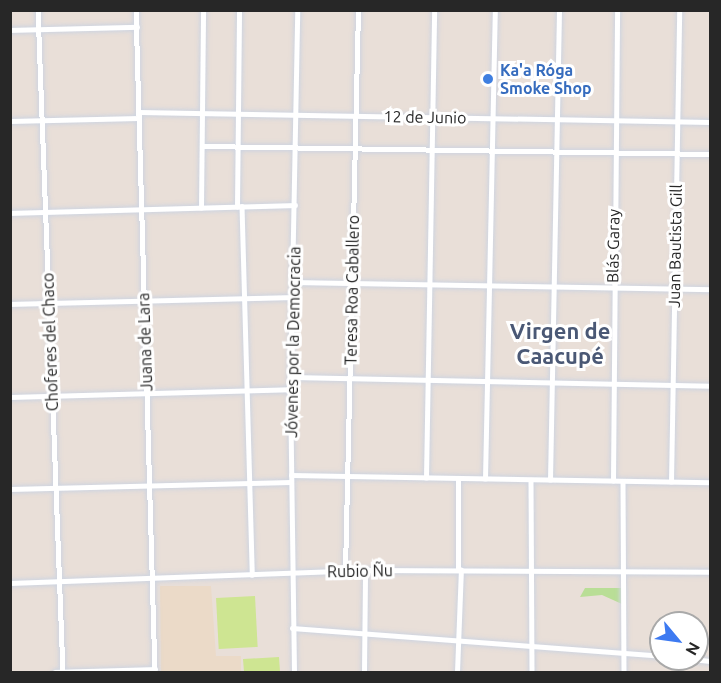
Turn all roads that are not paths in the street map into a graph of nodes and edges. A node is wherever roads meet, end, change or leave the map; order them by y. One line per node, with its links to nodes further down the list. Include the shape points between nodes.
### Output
1 (38, 10): 13 (street, Choferes del Chaco)
2 (136, 10): 12 (street, Juana de Lara)
3 (203, 10): 15 (street)
4 (239, 10): 16 (street)
5 (297, 10): 18 (street, Jóvenes por la Democracia)
6 (358, 10): 19 (street, Teresa Roa Caballero)
7 (434, 10): 20 (street)
8 (495, 10): 21 (street)
9 (559, 10): 22 (street)
10 (617, 10): 24 (street, Blás Garay)
11 (679, 10): 26 (street, Juan Bautista Gill)
12 (137, 27): 13 (street); 17 (street, Juana de Lara)
13 (39, 29): 14 (street); 23 (street, Choferes del Chaco)
14 (10, 30)
15 (203, 114): 16 (street, 12 de Junio); 17 (street, 12 de Junio); 28 (street)
16 (237, 114): 18 (street, 12 de Junio); 29 (street)
17 (139, 115): 23 (street, 12 de Junio); 41 (street, Juana de Lara)
18 (296, 116): 19 (street, 12 de Junio); 30 (street, Jóvenes por la Democracia)
19 (355, 116): 20 (street, 12 de Junio); 31 (street, Teresa Roa Caballero)
20 (432, 118): 21 (street, 12 de Junio); 32 (street)
21 (494, 118): 22 (street, 12 de Junio); 33 (street)
22 (554, 118): 24 (street, 12 de Junio); 34 (street)
23 (43, 120): 25 (street, 12 de Junio); 42 (street, Choferes del Chaco)
24 (615, 120): 26 (street, 12 de Junio); 35 (street, Blás Garay)
25 (10, 121)
26 (676, 121): 27 (street, 12 de Junio); 36 (street, Juan Bautista Gill)
27 (711, 122)
28 (202, 146): 29 (street, 12 de Junio); 40 (street)
29 (236, 146): 30 (street, 12 de Junio); 39 (street)
30 (296, 147): 31 (street, 12 de Junio); 38 (street, Jóvenes por la Democracia)
31 (355, 148): 32 (street, 12 de Junio); 45 (street, Teresa Roa Caballero)
32 (432, 149): 33 (street, 12 de Junio); 46 (street)
33 (493, 150): 34 (street, 12 de Junio); 47 (street)
34 (553, 151): 35 (street, 12 de Junio); 48 (street)
35 (614, 152): 36 (street, 12 de Junio); 49 (street, Blás Garay)
36 (676, 153): 37 (street, 12 de Junio); 50 (street, Juan Bautista Gill)
37 (711, 154)
38 (295, 205): 39 (street); 44 (street, Jóvenes por la Democracia)
39 (240, 206): 40 (street); 53 (street)
40 (201, 208): 41 (street)
41 (142, 209): 42 (street); 54 (street, Juana de Lara)
42 (46, 212): 43 (street); 56 (street, Choferes del Chaco)
43 (10, 213)
44 (294, 282): 45 (street); 52 (street, Jóvenes por la Democracia)
45 (353, 283): 46 (street); 58 (street, Teresa Roa Caballero)
46 (430, 284): 47 (street); 59 (street)
47 (490, 285): 48 (street); 60 (street)
48 (552, 286): 49 (street); 61 (street)
49 (613, 287): 50 (street); 62 (street, Blás Garay)
50 (674, 288): 51 (street); 63 (street, Juan Bautista Gill)
51 (711, 289)
52 (293, 297): 53 (street); 57 (street, Jóvenes por la Democracia)
53 (245, 299): 54 (street); 66 (street)
54 (144, 302): 56 (street); 67 (street, Juana de Lara)
55 (10, 304): 56 (street)
56 (49, 304): 69 (street, Choferes del Chaco)
57 (292, 377): 58 (street); 65 (street, Jóvenes por la Democracia)
58 (351, 379): 59 (street); 71 (street, Teresa Roa Caballero)
59 (427, 381): 60 (street); 72 (street)
60 (488, 382): 61 (street); 74 (street)
61 (551, 383): 62 (street); 76 (street)
62 (611, 384): 63 (street); 77 (street, Blás Garay)
63 (672, 385): 64 (street); 81 (street, Juan Bautista Gill)
64 (711, 387)
65 (290, 389): 66 (street); 70 (street, Jóvenes por la Democracia)
66 (246, 391): 67 (street); 79 (street)
67 (147, 394): 69 (street); 83 (street, Juana de Lara)
68 (10, 396): 69 (street)
69 (51, 397): 85 (street, Choferes del Chaco)
70 (291, 475): 71 (street); 80 (street, Jóvenes por la Democracia)
71 (347, 477): 72 (street); 86 (street, Teresa Roa Caballero)
72 (426, 478): 73 (street)
73 (458, 479): 74 (street); 88 (street)
74 (485, 479): 75 (street)
75 (531, 480): 76 (street); 89 (street)
76 (550, 480): 77 (street)
77 (613, 481): 78 (street)
78 (623, 481): 81 (street); 90 (street)
79 (249, 482): 80 (street); 83 (street); 93 (street)
80 (291, 482): 92 (street, Jóvenes por la Democracia)
81 (671, 482): 82 (street)
82 (711, 482)
83 (150, 486): 85 (street); 94 (street, Juana de Lara)
84 (10, 489): 85 (street)
85 (55, 489): 95 (street, Choferes del Chaco)
86 (345, 570): 87 (street, Rubio Ñu); 92 (street, Rubio Ñu)
87 (365, 570): 88 (street, Rubio Ñu); 98 (street)
88 (459, 570): 89 (street, Rubio Ñu); 99 (street)
89 (531, 570): 90 (street, Rubio Ñu); 100 (street)
90 (624, 572): 91 (street, Rubio Ñu); 101 (street)
91 (711, 572)
92 (292, 573): 93 (street, Rubio Ñu); 97 (street, Jóvenes por la Democracia)
93 (252, 575): 94 (street, Rubio Ñu)
94 (153, 577): 95 (street, Rubio Ñu); 103 (street, Juana de Lara)
95 (58, 581): 96 (street, Rubio Ñu); 105 (street, Choferes del Chaco)
96 (10, 583)
97 (292, 628): 98 (street); 106 (street, Jóvenes por la Democracia)
98 (364, 632): 99 (street); 107 (street)
99 (459, 639): 100 (street); 108 (street)
100 (532, 645): 101 (street); 109 (street)
101 (624, 653): 102 (street); 110 (street)
102 (649, 655)
103 (155, 671): 105 (street)
104 (55, 672): 105 (street)
105 (63, 672)
106 (294, 672)
107 (364, 672)
108 (457, 672)
109 (532, 672)
110 (624, 672)

